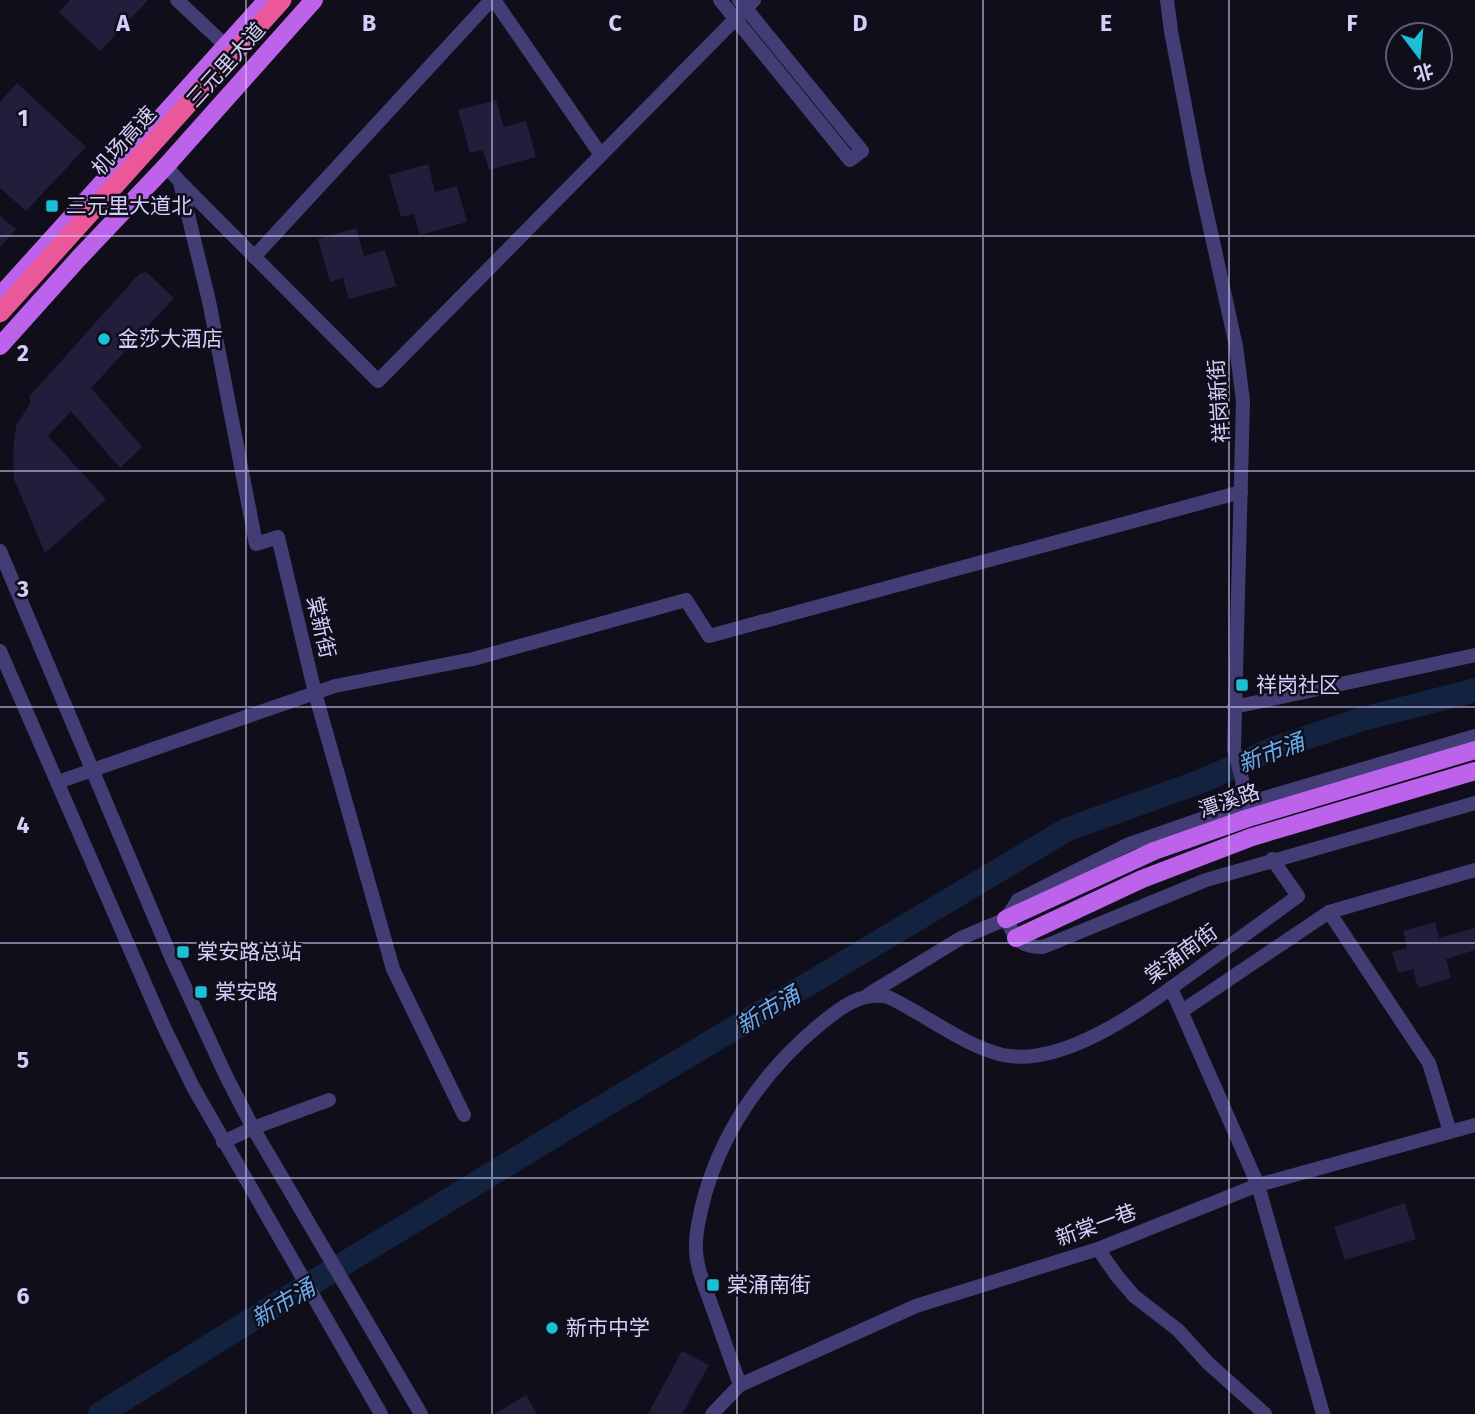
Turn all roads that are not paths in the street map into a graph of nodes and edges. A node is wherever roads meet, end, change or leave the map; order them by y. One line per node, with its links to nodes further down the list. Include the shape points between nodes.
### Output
1 (177, 0): 9 (street)
2 (267, 0): 9 (main road, 三元里大道)
3 (282, 0): 15 (highway, 机场高速)
4 (314, 0): 11 (main road, 三元里大道)
5 (493, 0): 10 (street); 13 (street)
6 (720, 0): 8 (street)
7 (1167, 0): 17 (street, 祥岗新街, via 1240,369)
8 (743, 7): 8 (street, via 850,160 862,151); 10 (street)
9 (226, 46): 14 (main road, 三元里大道)
10 (601, 155): 13 (street, via 378,380)
11 (166, 166): 12 (street, 棠新街); 16 (main road, 三元里大道)
12 (180, 182): 13 (street); 21 (street, 棠新街, via 209,301 256,544 278,537)
13 (254, 257)
14 (0, 296)
15 (0, 313)
16 (0, 346)
17 (1241, 492): 21 (street, via 709,636 686,600 473,659); 22 (street, 祥岗新街)
18 (0, 551): 25 (street)
19 (0, 651): 27 (street)
20 (1475, 655): 22 (street)
21 (315, 693): 25 (street); 39 (street, 棠新街, via 393,968)
22 (1234, 708): 29 (street, 祥岗新街, via 1234,749)
23 (1475, 736): 29 (street)
24 (1475, 750): 33 (main road, 潭溪路, via 1154,851)
25 (91, 769): 27 (street); 41 (street, via 178,971)
26 (1475, 771): 34 (main road, 潭溪路, via 1252,836 1142,879)
27 (58, 782): 43 (street, via 163,1025)
28 (1475, 803): 30 (street)
29 (1244, 804): 33 (street, via 1129,844 1060,877 1018,900)
30 (1272, 859): 34 (street, via 1206,880 1043,947 1027,947); 35 (street, 棠涌南街, via 1298,896)
31 (1475, 870): 32 (street)
32 (1329, 912): 37 (street); 42 (street, via 1429,1063)
33 (1006, 919): 34 (street); 36 (street, via 961,938)
34 (1016, 938)
35 (1171, 988): 36 (street, 棠涌南街, via 1083,1041 1048,1053 1014,1057 977,1045 888,997); 37 (street)
36 (865, 997): 46 (street, via 829,1018 766,1077 727,1138 707,1187 697,1258)
37 (1182, 1011): 44 (street)
38 (329, 1100): 41 (street)
39 (464, 1115)
40 (1475, 1125): 42 (street, 新棠一巷)
41 (253, 1128): 43 (street); 48 (street)
42 (1450, 1132): 44 (street, 新棠一巷)
43 (223, 1142): 47 (street)
44 (1258, 1185): 45 (street, 新棠一巷); 51 (street)
45 (1098, 1249): 46 (street, 新棠一巷, via 916,1306); 50 (street, via 1135,1296 1178,1330)
46 (740, 1385): 49 (street)
47 (381, 1414)
48 (421, 1414)
49 (712, 1414)
50 (1265, 1414)
51 (1323, 1414)

